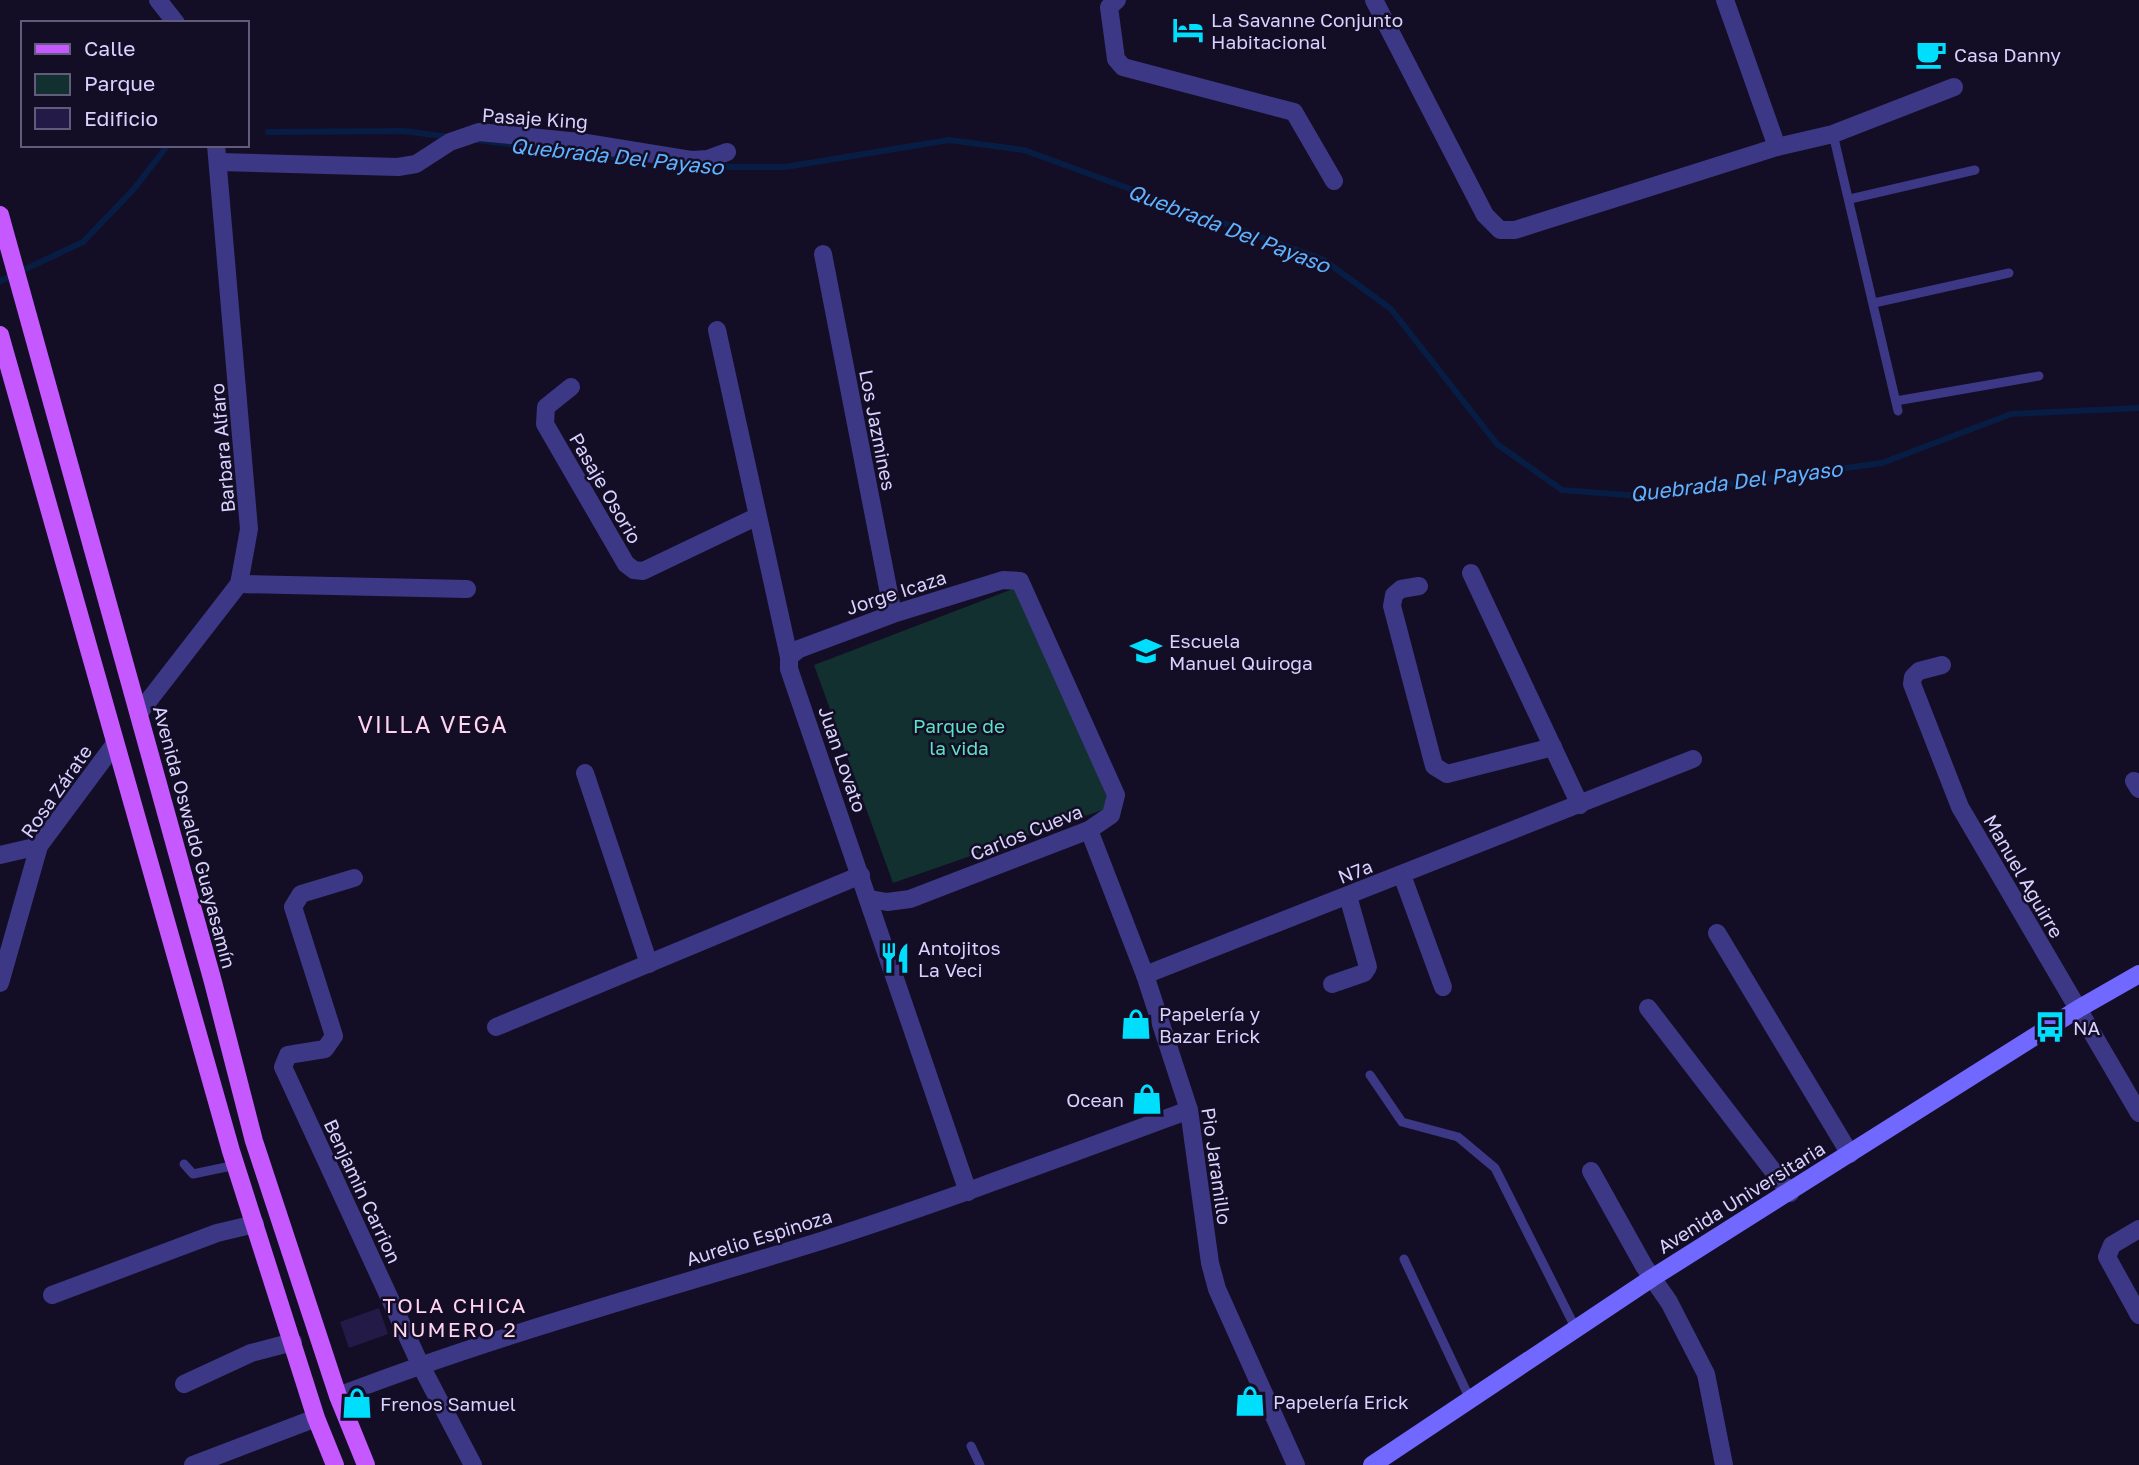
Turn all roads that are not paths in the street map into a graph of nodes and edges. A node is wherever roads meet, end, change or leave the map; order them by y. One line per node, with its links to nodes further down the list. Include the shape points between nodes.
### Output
1 (158, 0): 5 (street)
2 (1117, 0): 12 (street, via 1110,7 1116,60 1123,67 1294,112)
3 (1374, 0): 8 (street, via 1485,215 1500,230 1515,230)
4 (1725, 0): 8 (street)
5 (174, 21)
6 (1954, 87): 7 (street)
7 (1833, 134): 8 (street); 13 (lane)
8 (1777, 147)
9 (727, 152): 10 (street, Pasaje King, via 691,160 479,132 450,142 416,164 398,167)
10 (217, 154): 25 (street, Barbara Alfaro, via 249,529)
11 (1975, 170): 13 (lane)
12 (1334, 181)
13 (1850, 199): 17 (lane)
14 (0, 215): 31 (main road, Avenida Oswaldo Guayasamín)
15 (822, 254): 28 (street, Los Jazmines)
16 (2008, 273): 17 (lane)
17 (1874, 303): 20 (lane, via 1897,406)
18 (717, 330): 22 (street, Juan Lovato)
19 (0, 335): 32 (main road)
20 (2039, 376)
21 (571, 387): 22 (street, Pasaje Osorio, via 546,407 545,424 626,564 634,570 643,571)
22 (756, 517): 29 (street, Juan Lovato)
23 (1471, 573): 33 (street)
24 (1020, 581): 28 (street, Jorge Icaza, via 1003,580); 37 (street, Carlos Cueva, via 1116,794 1111,815)
25 (239, 584): 27 (street); 31 (street, Barbara Alfaro)
26 (1419, 586): 33 (street, via 1401,589 1392,606 1434,766 1447,774)
27 (467, 589)
28 (893, 614): 29 (street, Jorge Icaza)
29 (789, 656): 40 (street, Juan Lovato, via 789,669)
30 (1942, 666): 53 (street, Manuel Aguirre, via 1919,671 1912,684 1950,784)
31 (139, 713): 74 (main road, Avenida Oswaldo Guayasamín, via 254,1141)
32 (114, 745): 38 (street, Rosa Zárate); 60 (main road)
33 (1553, 747): 36 (street)
34 (1693, 760): 36 (street, N7a)
35 (585, 773): 46 (street)
36 (1580, 805): 41 (street, N7a)
37 (1089, 830): 44 (street, Carlos Cueva, via 910,899); 48 (street, Pio Jaramillo)
38 (39, 846): 39 (street); 49 (street, Rosa Zárate)
39 (0, 855)
40 (861, 875): 44 (street, Juan Lovato); 46 (street)
41 (1402, 875): 43 (street, N7a); 51 (street)
42 (354, 877): 72 (street, Benjamin Carrion, via 301,894 293,907 334,1036 326,1049 288,1055 283,1067)
43 (1348, 896): 48 (street, N7a); 50 (street, via 1368,967 1364,973)
44 (870, 899): 62 (street, Juan Lovato)
45 (1717, 933): 58 (street)
46 (649, 964): 54 (street)
47 (2139, 974): 53 (street, Avenida Universitaria)
48 (1145, 975): 56 (street, Pio Jaramillo)
49 (0, 983)
50 (1332, 985)
51 (1443, 987)
52 (1648, 1008): 63 (street)
53 (2078, 1009): 57 (street, Manuel Aguirre); 58 (street, Avenida Universitaria)
54 (496, 1027)
55 (1370, 1075): 70 (lane, via 1402,1122 1458,1137 1495,1168)
56 (1189, 1110): 62 (street, Aurelio Espinoza); 83 (street, Pio Jaramillo, via 1217,1289)
57 (2139, 1113)
58 (1850, 1154): 63 (street, Avenida Universitaria)
59 (184, 1164): 60 (lane, via 193,1174)
60 (236, 1165): 64 (main road)
61 (1591, 1171): 67 (street)
62 (968, 1192): 72 (street, Aurelio Espinoza)
63 (1790, 1193): 67 (street, Avenida Universitaria)
64 (255, 1224): 68 (street, via 217,1233); 71 (main road)
65 (2139, 1229): 69 (street, via 2112,1245 2108,1257)
66 (1404, 1259): 75 (lane)
67 (1652, 1278): 70 (street, Avenida Universitaria); 85 (street, via 1670,1302 1711,1384)
68 (52, 1295)
69 (2139, 1315)
70 (1576, 1328): 75 (street, Avenida Universitaria)
71 (293, 1342): 73 (street, via 251,1353); 76 (main road)
72 (420, 1364): 74 (street, Aurelio Espinoza); 81 (street, Benjamin Carrion)
73 (184, 1384)
74 (338, 1396): 80 (main road, Avenida Oswaldo Guayasamín)
75 (1470, 1399): 84 (street, Avenida Universitaria)
76 (316, 1418): 78 (street); 79 (main road)
77 (971, 1446): 82 (lane)
78 (193, 1465)
79 (335, 1465)
80 (366, 1465)
81 (473, 1465)
82 (980, 1465)
83 (1296, 1465)
84 (1372, 1465)
85 (1724, 1465)

